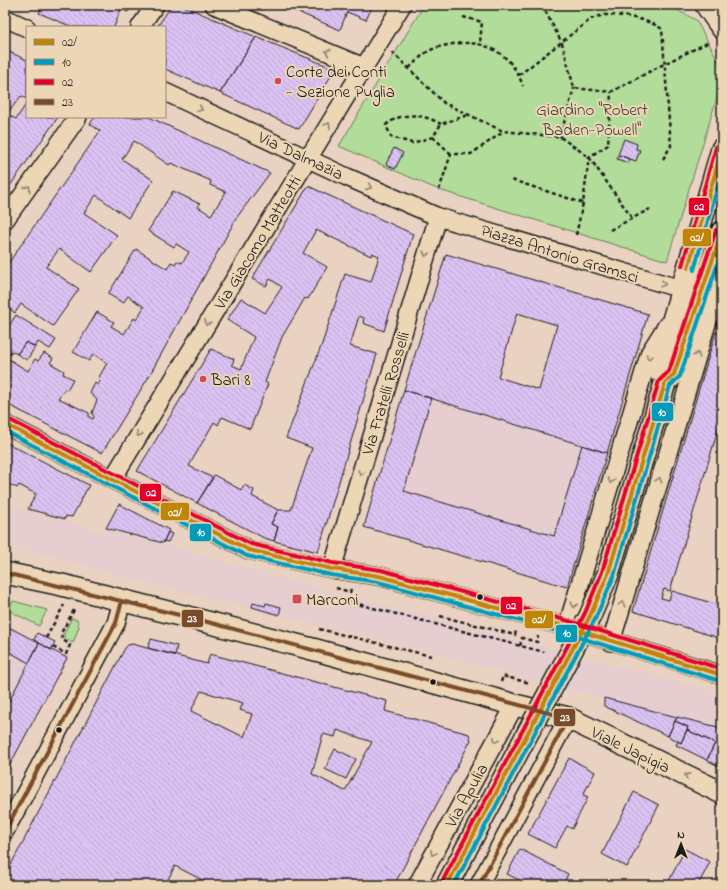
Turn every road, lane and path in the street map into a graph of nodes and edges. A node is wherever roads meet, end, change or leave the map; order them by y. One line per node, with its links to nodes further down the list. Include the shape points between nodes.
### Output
1 (155, 5): 9 (street)
2 (214, 5): 16 (street, one-way to 2)
3 (402, 5): 16 (street, Via Giacomo Matteotti)
4 (542, 5): 13 (path)
5 (706, 5): 6 (main road); 11 (main road)
6 (722, 11)
7 (463, 17): 12 (path, via 482,22)
8 (5, 18): 10 (street)
9 (141, 26)
10 (26, 28)
11 (718, 34): 15 (path)
12 (480, 43): 17 (path, via 457,43 433,49); 18 (path, via 505,57)
13 (562, 43): 15 (path, via 591,19 605,15 644,20 662,29); 18 (path); 20 (path)
14 (392, 52): 17 (path)
15 (664, 64): 22 (path); 33 (path, via 671,146)
16 (364, 67): 32 (street, Via Giacomo Matteotti, one-way to 16)
17 (409, 68): 23 (path, via 444,103)
18 (519, 75): 19 (path)
19 (523, 86)
20 (574, 88): 22 (path); 28 (path)
21 (166, 92): 32 (street, Via Dalmazia, one-way to 32)
22 (611, 92): 31 (path, via 608,145)
23 (468, 115): 25 (path); 26 (path)
24 (77, 118): 40 (street, one-way to 24)
25 (442, 124): 27 (path); 27 (path, via 428,117 412,115 394,118 386,125 391,137 412,143)
26 (503, 132): 28 (path); 30 (path, via 471,154)
27 (433, 137): 30 (path)
28 (560, 137): 31 (path)
29 (722, 149): 44 (main road)
30 (451, 154): 35 (path)
31 (589, 157): 36 (path); 39 (path)
32 (308, 159): 38 (street, Via Dalmazia, one-way to 38); 49 (street, Via Giacomo Matteotti, one-way to 49)
33 (664, 159)
34 (512, 180): 36 (path)
35 (440, 190)
36 (583, 203): 42 (path)
37 (650, 209): 39 (path)
38 (438, 217): 44 (street, Piazza Antonio Gramsci, one-way to 44); 50 (street, Via Fratelli Rosselli, one-way to 50)
39 (632, 218): 41 (path)
40 (5, 220)
41 (610, 230)
42 (576, 235)
43 (720, 238): 45 (street); 47 (main road)
44 (681, 289): 46 (main road)
45 (718, 302): 64 (street, one-way to 45)
46 (675, 311): 47 (main road); 58 (street, one-way to 58, via 650,352)
47 (666, 375): 75 (main road, bridge, via 608,574 590,616)
48 (5, 424): 49 (street)
49 (112, 478): 50 (street, via 249,550)
50 (332, 569): 58 (street, via 379,576)
51 (5, 573): 52 (main road, Viale Japigia)
52 (122, 601): 70 (main road, Viale Japigia, via 316,650); 73 (street, via 116,624)
53 (346, 601): 65 (path)
54 (64, 604): 62 (path)
55 (74, 610): 66 (path, via 61,633 62,639 70,645 66,654)
56 (440, 616): 57 (path, via 515,635)
57 (516, 630)
58 (574, 630): 64 (street)
59 (523, 632): 63 (path)
60 (335, 633): 68 (path)
61 (538, 636): 63 (path, via 537,642)
62 (46, 638)
63 (522, 638): 65 (path)
64 (611, 642): 69 (street)
65 (520, 646): 67 (path)
66 (52, 647)
67 (544, 652)
68 (431, 656)
69 (722, 675)
70 (515, 705): 71 (main road, Viale Japigia); 74 (street, Via Apulia, one-way to 74)
71 (568, 718): 72 (main road, Viale Japigia, one-way to 71); 76 (street)
72 (722, 793)
73 (5, 831)
74 (417, 885)
75 (447, 885)
76 (479, 885)

